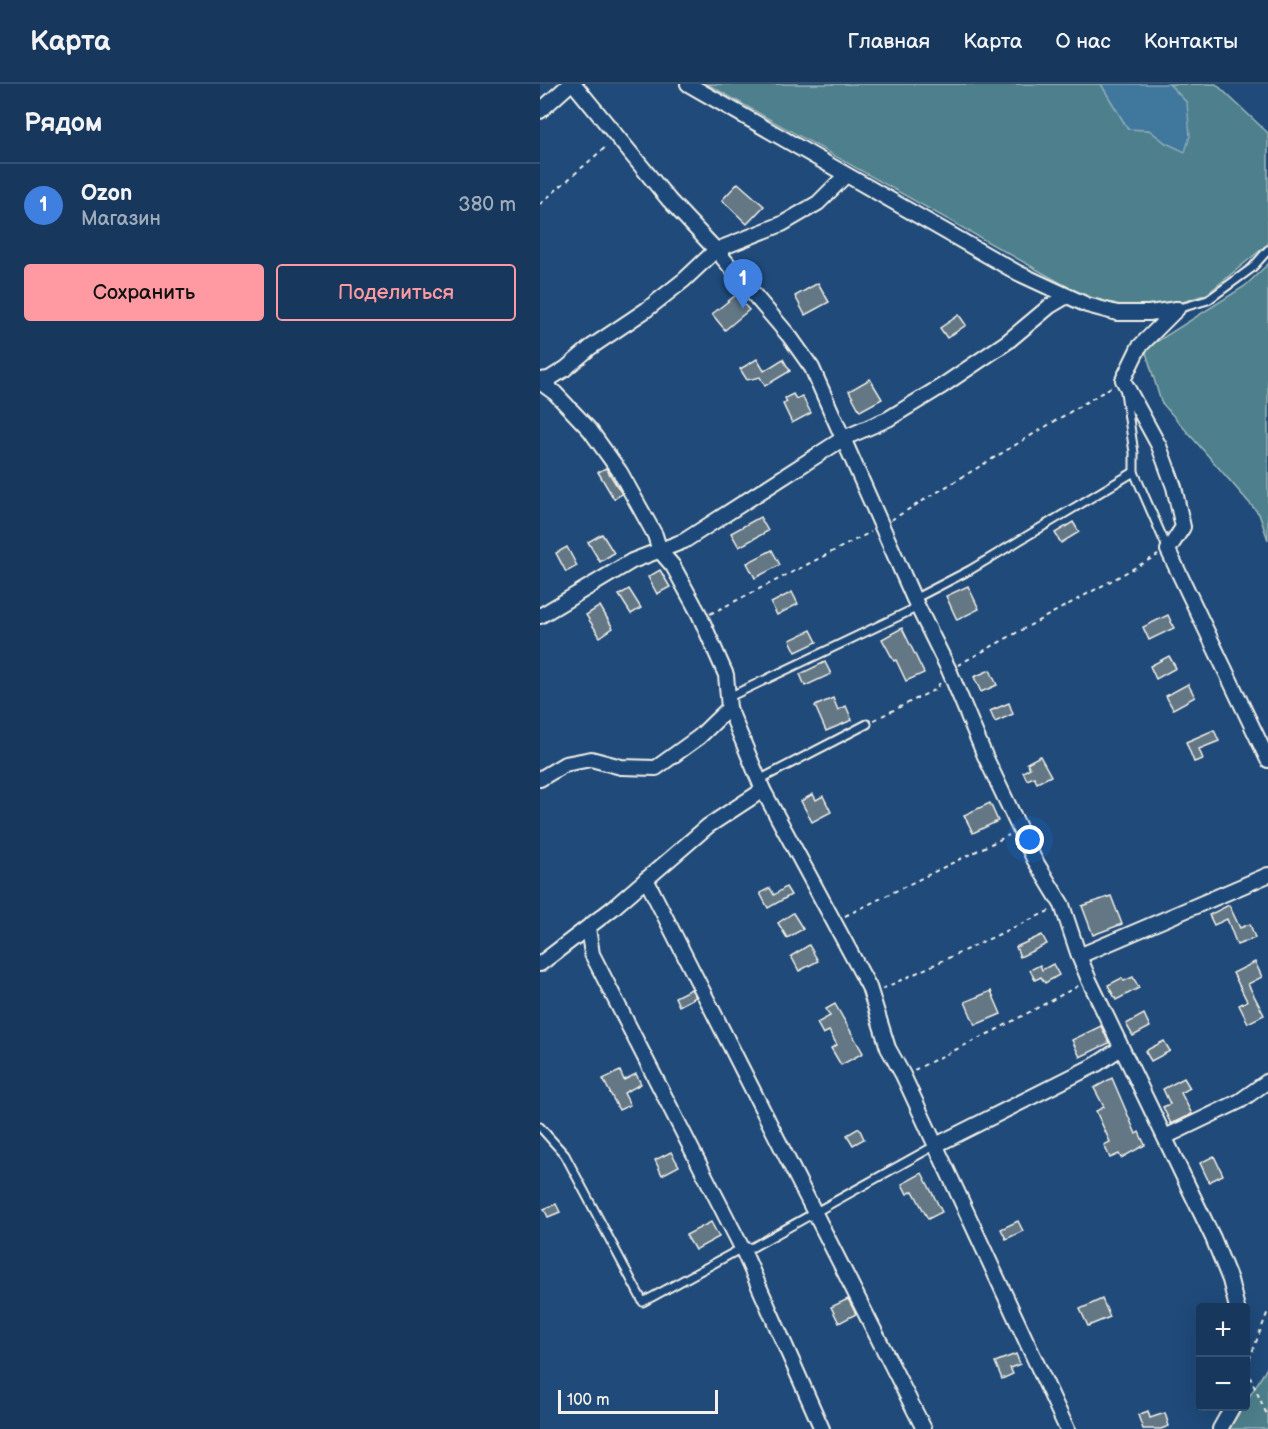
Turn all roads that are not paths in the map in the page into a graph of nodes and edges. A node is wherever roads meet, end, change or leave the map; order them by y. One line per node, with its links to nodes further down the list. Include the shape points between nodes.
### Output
1 (572, 84): 3 (street); 5 (street)
2 (688, 84): 4 (street)
3 (540, 111)
4 (846, 174): 5 (street, via 809,209); 7 (street, via 1018,273)
5 (716, 250): 10 (street, via 646,310 565,369); 11 (street, via 812,368)
6 (1268, 250): 8 (lane, via 1252,268 1208,300)
7 (1067, 296): 8 (street, via 1117,313); 11 (street, via 942,386 888,419)
8 (1177, 309): 9 (street, via 1139,347)
9 (1123, 380): 12 (lane); 13 (street, via 1159,446 1174,487 1183,527)
10 (540, 381): 14 (street, via 590,430 621,472)
11 (844, 438): 14 (street, via 684,541); 15 (street)
12 (1134, 472): 13 (lane); 15 (lane)
13 (1168, 550): 19 (street)
14 (660, 551): 16 (street, via 632,561); 17 (street, via 673,566 701,618 726,675)
15 (916, 603): 17 (lane); 25 (street, via 1034,860 1062,904)
16 (540, 616)
17 (729, 702): 20 (street, via 699,737 656,768 621,767 591,759 565,764); 21 (street)
18 (867, 724): 21 (lane)
19 (1268, 760)
20 (540, 779)
21 (761, 785): 23 (street); 31 (street, via 871,994 888,1048)
22 (1268, 875): 25 (street)
23 (646, 879): 24 (street); 32 (street)
24 (588, 928): 26 (street); 33 (street, via 592,954)
25 (1079, 956): 27 (street)
26 (540, 964)
27 (1121, 1048): 30 (street); 31 (street, via 1097,1064)
28 (1268, 1081): 30 (street, via 1240,1101)
29 (540, 1127): 33 (lane, via 565,1155 643,1302)
30 (1165, 1137): 34 (street, via 1213,1238)
31 (936, 1145): 32 (lane); 38 (street)
32 (815, 1213): 33 (lane, via 753,1247); 37 (street)
33 (742, 1248): 36 (street)
34 (1236, 1303)
35 (1231, 1411): 39 (street)
36 (822, 1429)
37 (924, 1429)
38 (1067, 1429)
39 (1220, 1429)

